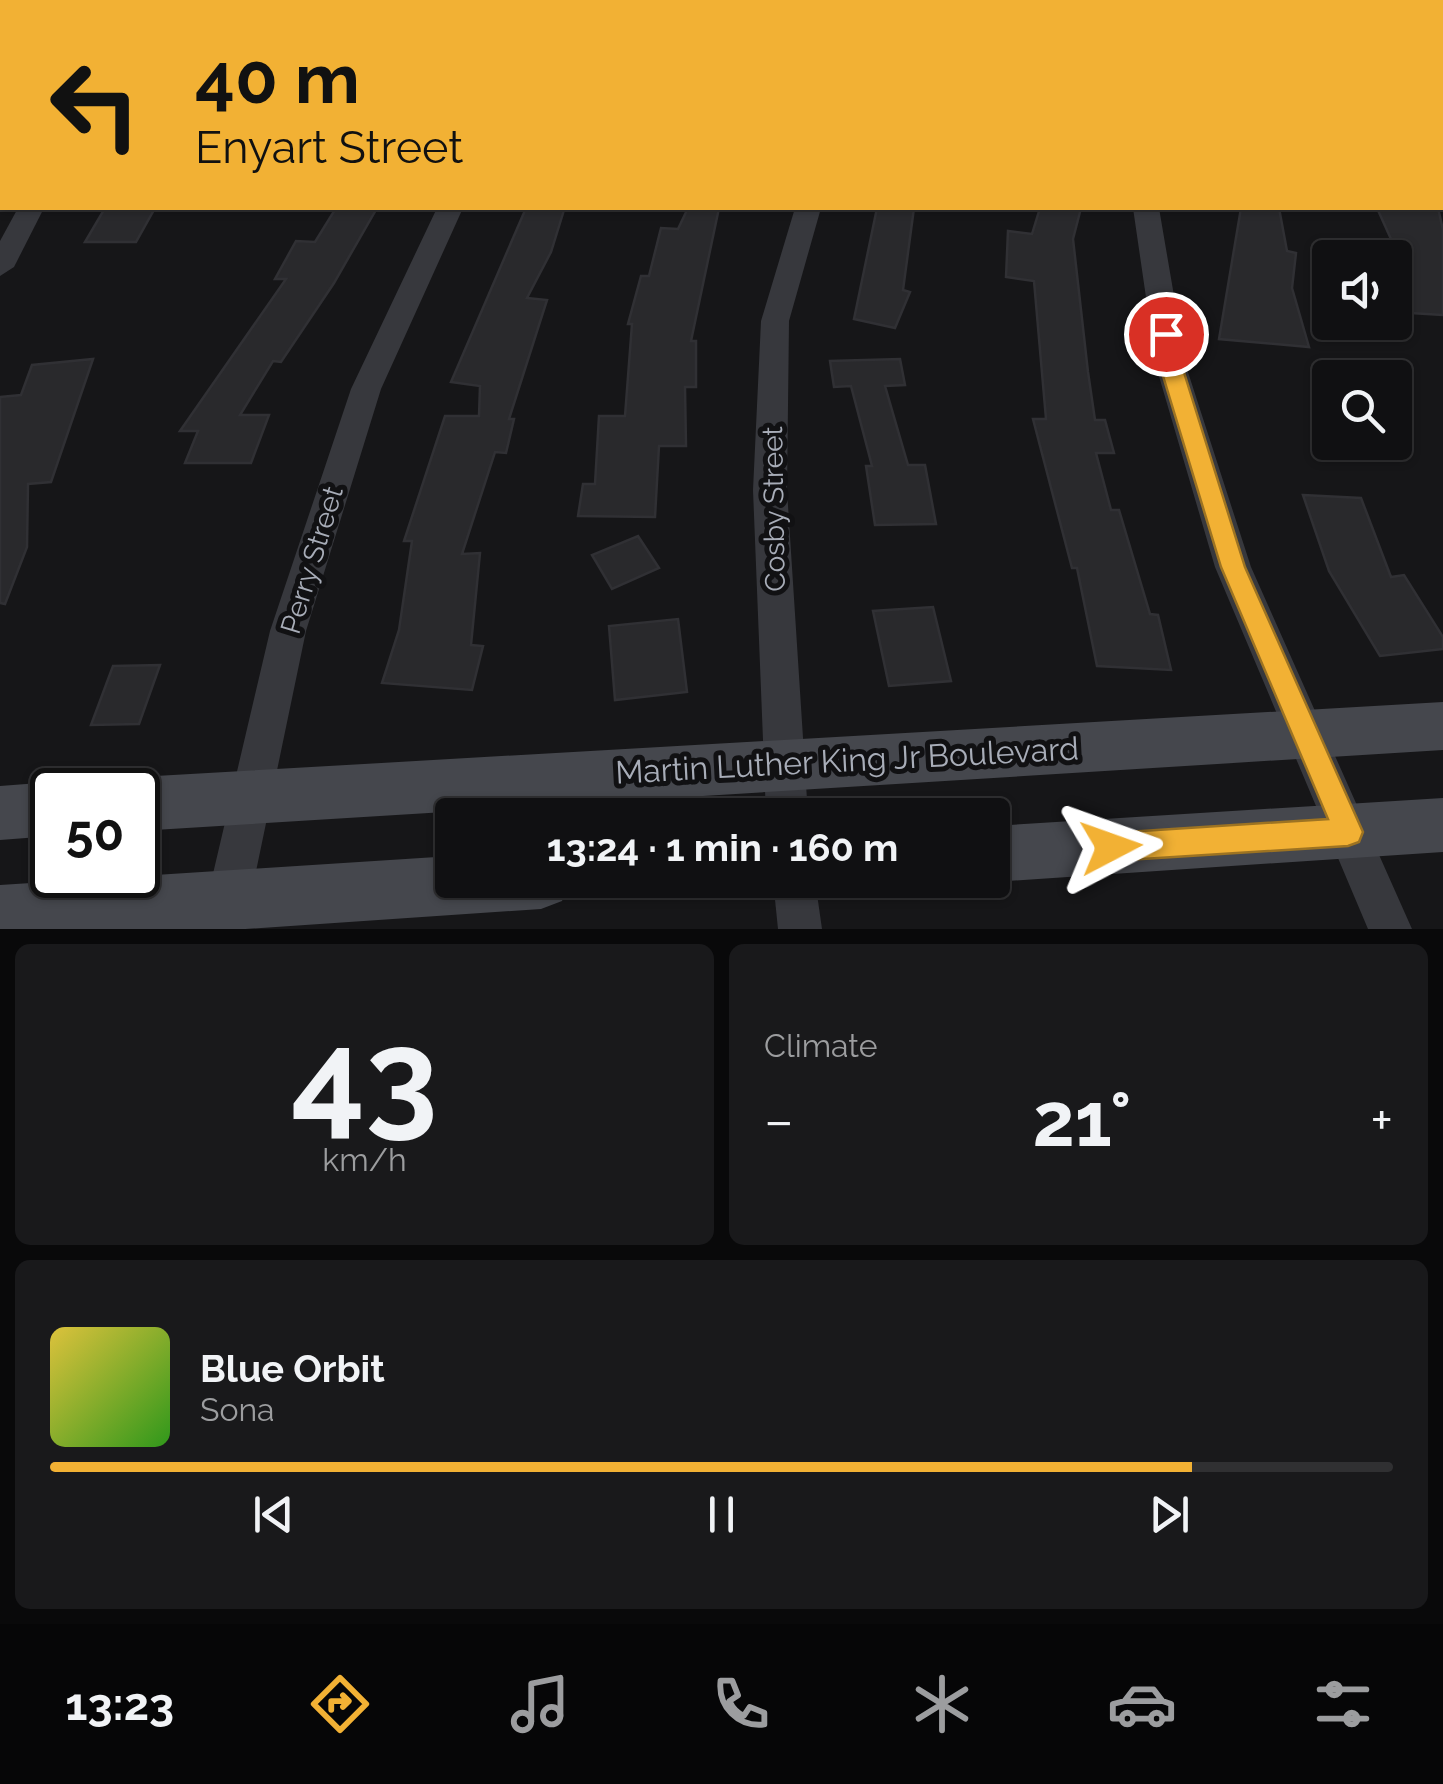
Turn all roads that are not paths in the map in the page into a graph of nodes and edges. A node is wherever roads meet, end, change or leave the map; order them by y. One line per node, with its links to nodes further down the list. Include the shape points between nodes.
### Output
1 (30, 210): 5 (street)
2 (449, 210): 9 (street, Perry Street, via 366,390 288,630)
3 (807, 210): 8 (street, Cosby Street, via 775,322 770,490)
4 (1146, 210): 7 (street, via 1171,366 1233,567)
5 (0, 267)
6 (1443, 726): 7 (main road, Martin Luther King Jr Boulevard)
7 (1306, 736): 8 (main road, Martin Luther King Jr Boulevard); 14 (street)
8 (785, 788): 9 (main road, Martin Luther King Jr Boulevard)
9 (251, 796): 10 (main road, Martin Luther King Jr Boulevard); 18 (street, Perry Street)
10 (160, 802)
11 (30, 811): 12 (main road)
12 (0, 813)
13 (1443, 825): 14 (main road)
14 (1348, 832): 15 (main road); 21 (street)
15 (1010, 853)
16 (435, 891): 18 (main road)
17 (796, 898): 20 (street)
18 (225, 913): 19 (main road)
19 (8, 914)
20 (800, 929)
21 (1390, 929)

